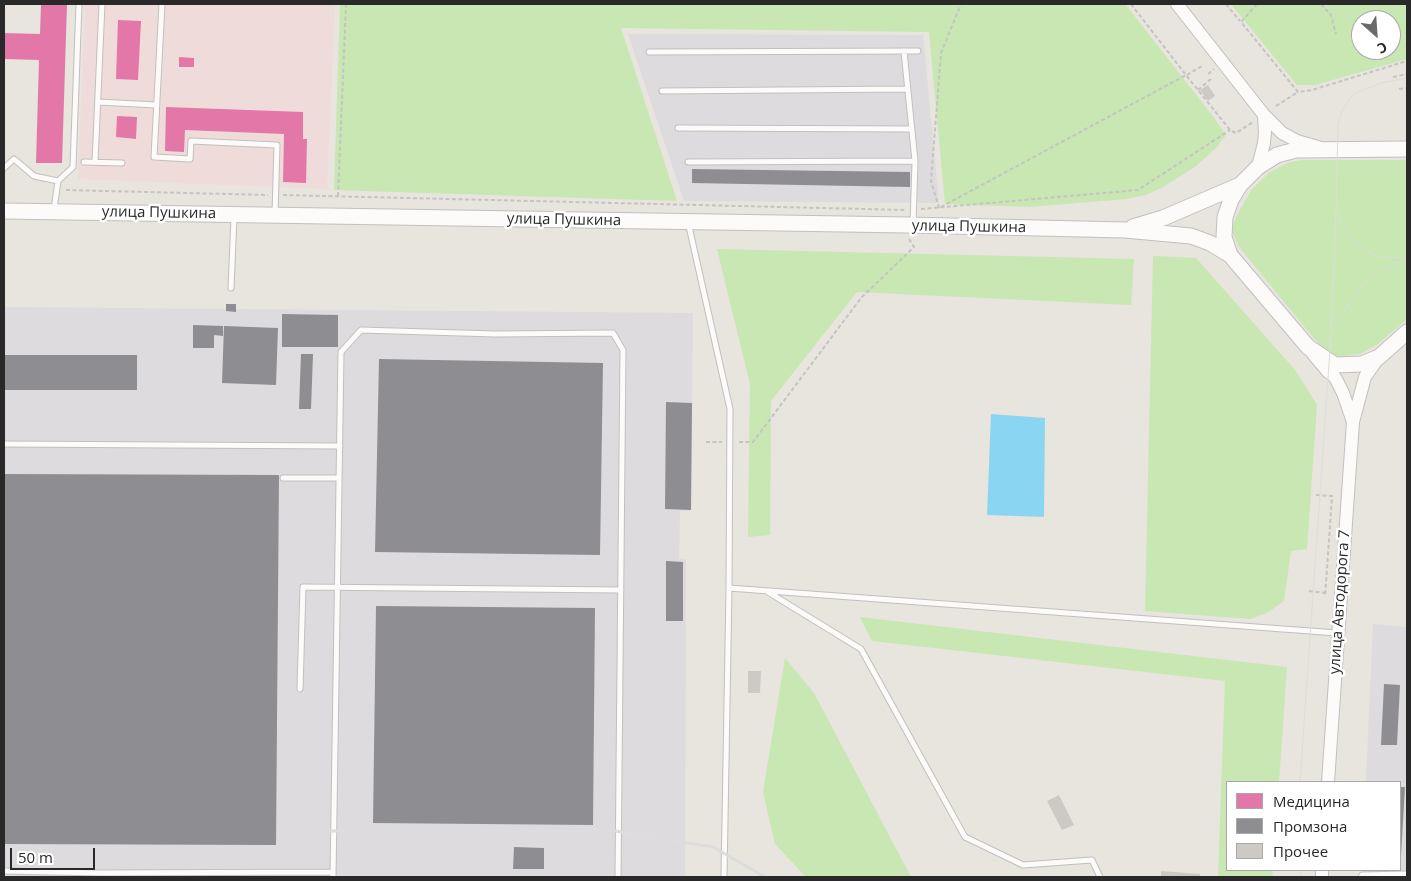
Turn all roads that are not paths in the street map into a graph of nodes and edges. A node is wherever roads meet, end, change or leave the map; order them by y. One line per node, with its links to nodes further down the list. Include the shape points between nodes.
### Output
1 (78, 4): 24 (lane, via 73,167)
2 (102, 4): 10 (lane)
3 (162, 4): 11 (lane)
4 (1177, 4): 12 (street)
5 (904, 51): 6 (lane); 7 (lane); 8 (lane)
6 (918, 51)
7 (649, 52)
8 (907, 89): 9 (lane); 14 (lane)
9 (662, 90)
10 (98, 102): 11 (lane); 19 (lane)
11 (156, 105): 29 (lane, via 154,157 190,159 191,141 277,145)
12 (1259, 118): 15 (street, via 1297,141); 22 (street, via 1265,132)
13 (678, 128): 14 (lane)
14 (911, 129): 17 (lane)
15 (1324, 149): 16 (main road, улица Пушкина); 22 (main road, улица Пушкина, via 1296,150 1277,155)
16 (1407, 149)
17 (915, 161): 20 (lane); 31 (lane)
18 (84, 162): 19 (lane)
19 (95, 162): 21 (lane)
20 (688, 162)
21 (122, 163)
22 (1258, 167): 25 (main road, улица Пушкина)
23 (4, 168): 24 (lane, via 14,159 34,176)
24 (58, 181): 27 (lane)
25 (1240, 185): 32 (main road, улица Пушкина, via 1163,218); 33 (main road, улица Пушкина, via 1226,217 1224,237)
26 (4, 211): 27 (main road, улица Пушкина)
27 (54, 212): 28 (main road, улица Пушкина)
28 (234, 214): 29 (main road, улица Пушкина); 34 (lane)
29 (275, 215): 30 (main road, улица Пушкина)
30 (688, 222): 31 (main road, улица Пушкина); 44 (lane, via 730,410)
31 (911, 225): 32 (main road, улица Пушкина)
32 (1125, 230): 33 (main road, улица Пушкина, via 1191,236)
33 (1230, 255): 36 (main road, улица Пушкина)
34 (231, 288)
35 (1407, 332): 37 (main road, улица Пушкина)
36 (1308, 348): 37 (main road, улица Пушкина, via 1335,366 1362,364); 38 (street, улица Автодорога 7, via 1334,376 1344,393)
37 (1379, 357): 38 (street, улица Автодорога 7, via 1365,377)
38 (1353, 422): 47 (street, улица Автодорога 7)
39 (4, 444): 40 (lane)
40 (340, 446): 42 (lane); 45 (lane, via 341,352 361,330 613,333 623,350)
41 (283, 478): 42 (lane)
42 (339, 478): 43 (lane)
43 (338, 587): 45 (lane); 48 (lane, via 303,587); 53 (lane)
44 (729, 588): 46 (lane); 55 (lane)
45 (621, 590): 54 (lane)
46 (767, 592): 47 (lane); 56 (lane, via 861,649 965,837 1023,865 1092,860)
47 (1338, 633): 49 (street, улица Автодорога 7)
48 (300, 689)
49 (1328, 781)
50 (4, 872): 52 (lane)
51 (1407, 874): 57 (lane)
52 (101, 875): 53 (lane)
53 (333, 875)
54 (618, 877)
55 (724, 877)
56 (1100, 877)
57 (1361, 877)

